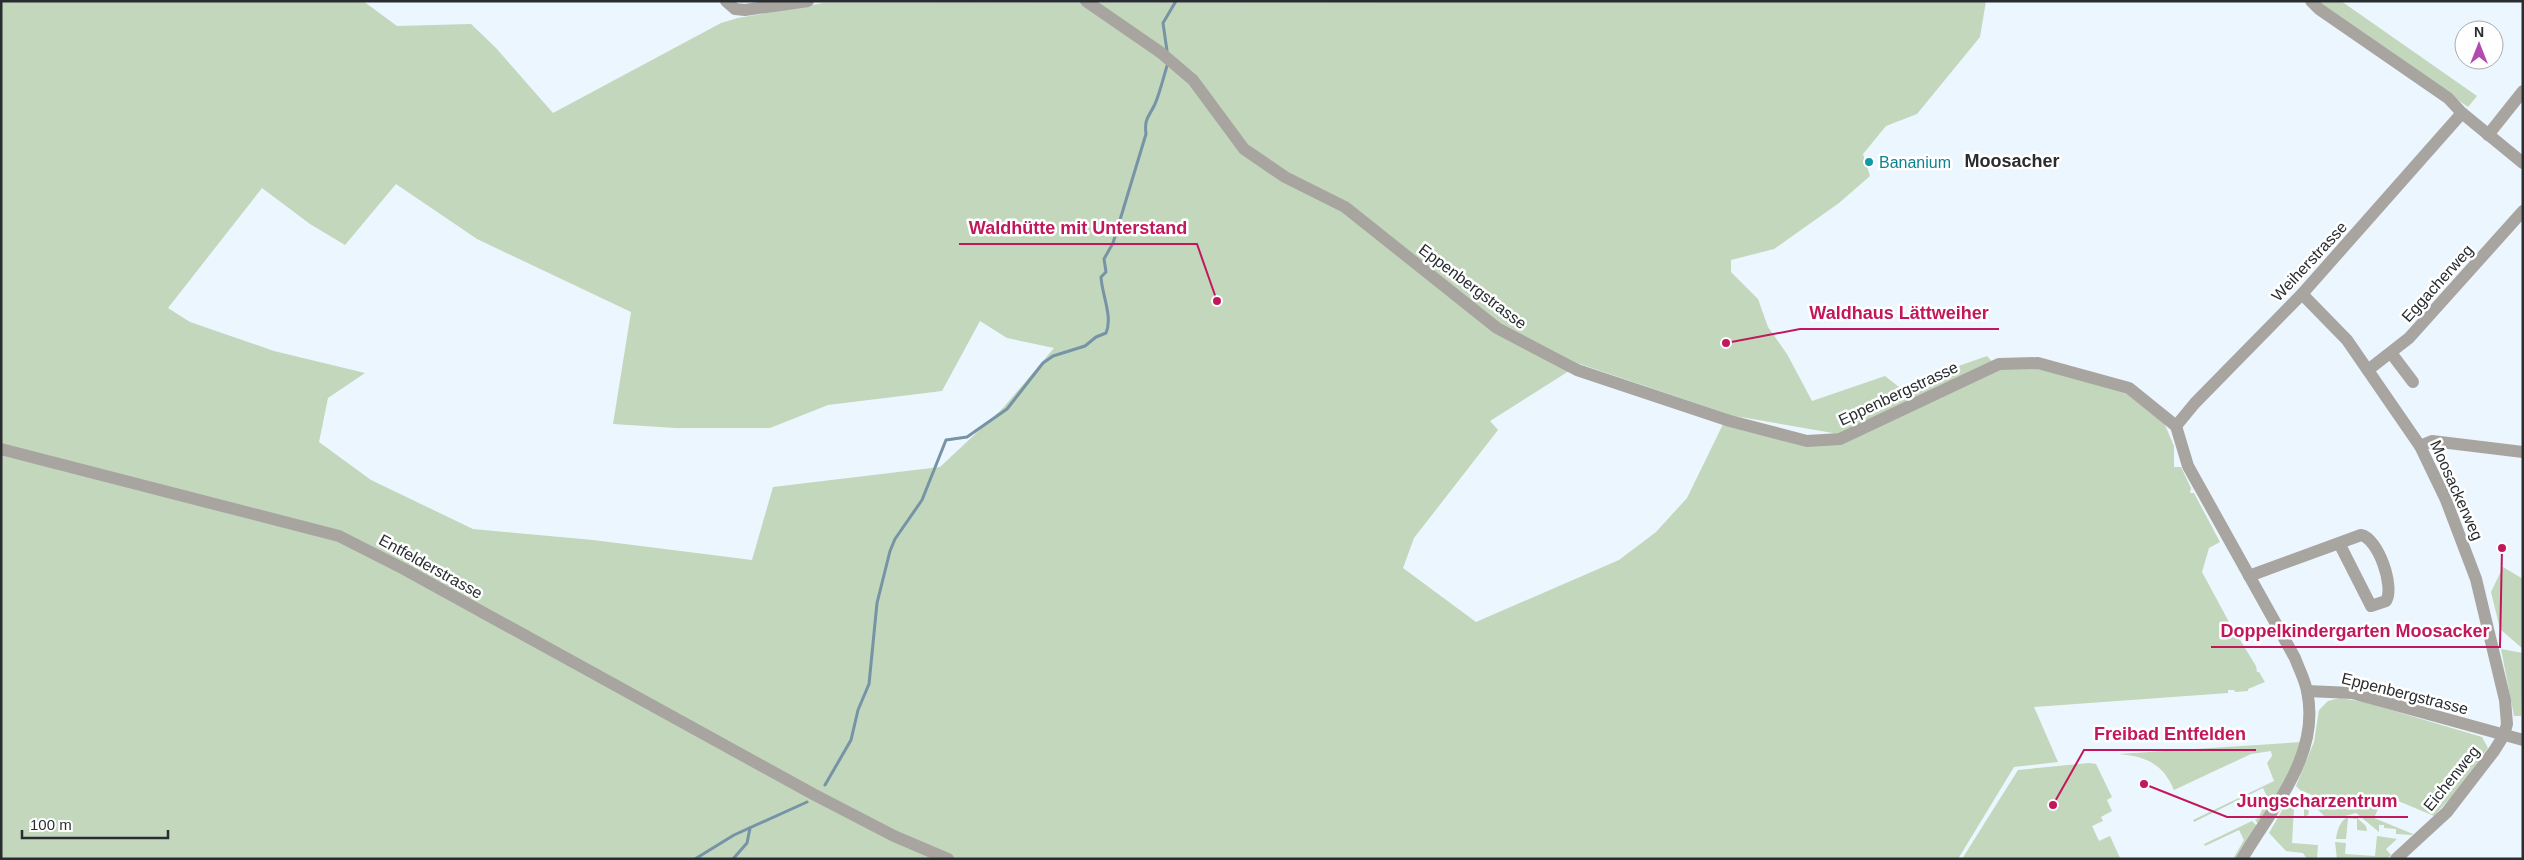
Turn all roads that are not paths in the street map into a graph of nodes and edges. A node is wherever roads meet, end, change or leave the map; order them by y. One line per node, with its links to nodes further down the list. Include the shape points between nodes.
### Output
1 (726, 1): 2 (street, via 735,9 745,10)
2 (808, 1)
3 (1086, 1): 14 (street, Eppenbergstrasse, via 1160,52 1193,80 1244,149 1285,177 1345,207 1497,328 1576,370 1738,423 1807,441 1825,442 1840,439 1996,366 2038,363 2129,388)
4 (2312, 1): 6 (street, via 2448,98)
5 (2523, 91): 7 (street)
6 (2462, 113): 7 (street); 10 (street, Weiherstrasse)
7 (2488, 135): 8 (street)
8 (2523, 164)
9 (2523, 211): 11 (street, Eggacherweg, via 2409,338)
10 (2302, 294): 12 (street, Moosackerweg, via 2347,340); 14 (street, Weiherstrasse)
11 (2391, 353): 12 (street, Eggacherweg); 13 (street)
12 (2368, 370): 15 (street, Moosackerweg)
13 (2413, 382)
14 (2176, 426): 19 (street, via 2188,466)
15 (2420, 446): 17 (street, via 2432,440); 21 (street, Moosackerweg, via 2450,507 2476,579 2505,700 2507,724)
16 (1, 449): 23 (street, Entfelderstrasse, via 339,536 813,794 894,836)
17 (2523, 452)
18 (2339, 543): 18 (street, via 2361,535 2367,536 2374,544 2390,586 2386,601 2371,606); 19 (street)
19 (2249, 576): 20 (street, via 2295,658)
20 (2307, 691): 21 (street, Eppenbergstrasse, via 2352,693); 24 (street, via 2309,721 2300,763)
21 (2504, 735): 22 (street, Eppenbergstrasse); 25 (street, Eichenweg, via 2447,812)
22 (2523, 740)
23 (948, 859)
24 (2242, 859)
25 (2396, 859)

